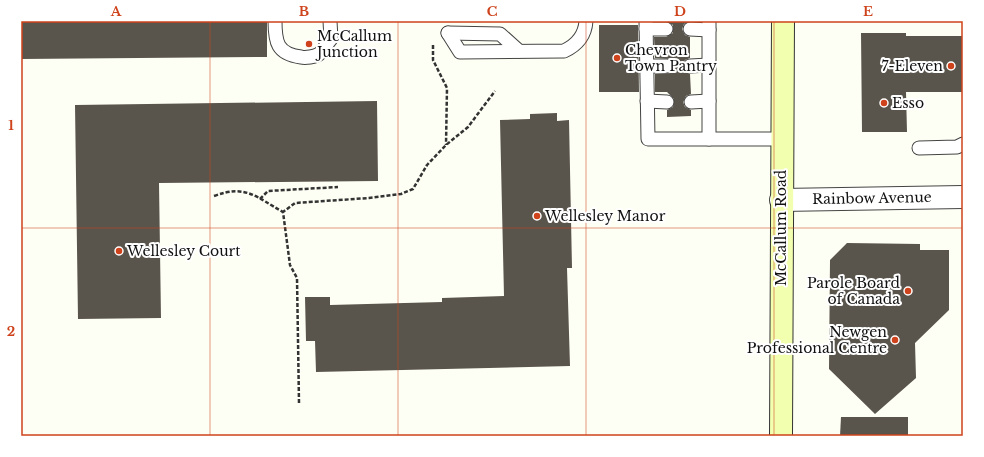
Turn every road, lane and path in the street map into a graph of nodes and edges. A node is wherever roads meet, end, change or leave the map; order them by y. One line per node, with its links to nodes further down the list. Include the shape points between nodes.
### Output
1 (275, 21): 2 (lane, via 275,34 280,48 288,55 304,58 318,55 331,39)
2 (330, 21)
3 (586, 21): 9 (lane, via 582,36 574,46 564,51)
4 (783, 21): 21 (main road, McCallum Road)
5 (646, 25): 7 (lane); 10 (lane)
6 (709, 25): 8 (lane); 13 (lane)
7 (666, 29)
8 (690, 29)
9 (519, 51): 9 (lane, via 460,52 448,33 500,34)
10 (647, 66): 11 (lane); 17 (lane)
11 (667, 66)
12 (690, 66): 13 (lane)
13 (709, 66): 16 (lane)
14 (438, 72): 23 (path, via 447,88)
15 (495, 91): 23 (path, via 468,127)
16 (709, 101): 19 (lane); 20 (lane)
17 (647, 102): 18 (lane); 20 (lane, via 648,139)
18 (667, 102)
19 (691, 102)
20 (709, 139): 21 (lane)
21 (782, 139): 29 (main road, McCallum Road)
22 (963, 144): 24 (lane, via 957,147)
23 (446, 145): 30 (path, via 427,165 413,189 401,194 295,203)
24 (919, 148)
25 (338, 187): 28 (path, via 268,191)
26 (214, 196): 28 (path, via 226,192 246,191)
27 (963, 197): 29 (street, Rainbow Avenue)
28 (260, 199): 30 (path)
29 (781, 200): 32 (main road, McCallum Road)
30 (283, 212): 31 (path, via 290,265 297,278)
31 (299, 403)
32 (781, 436)

